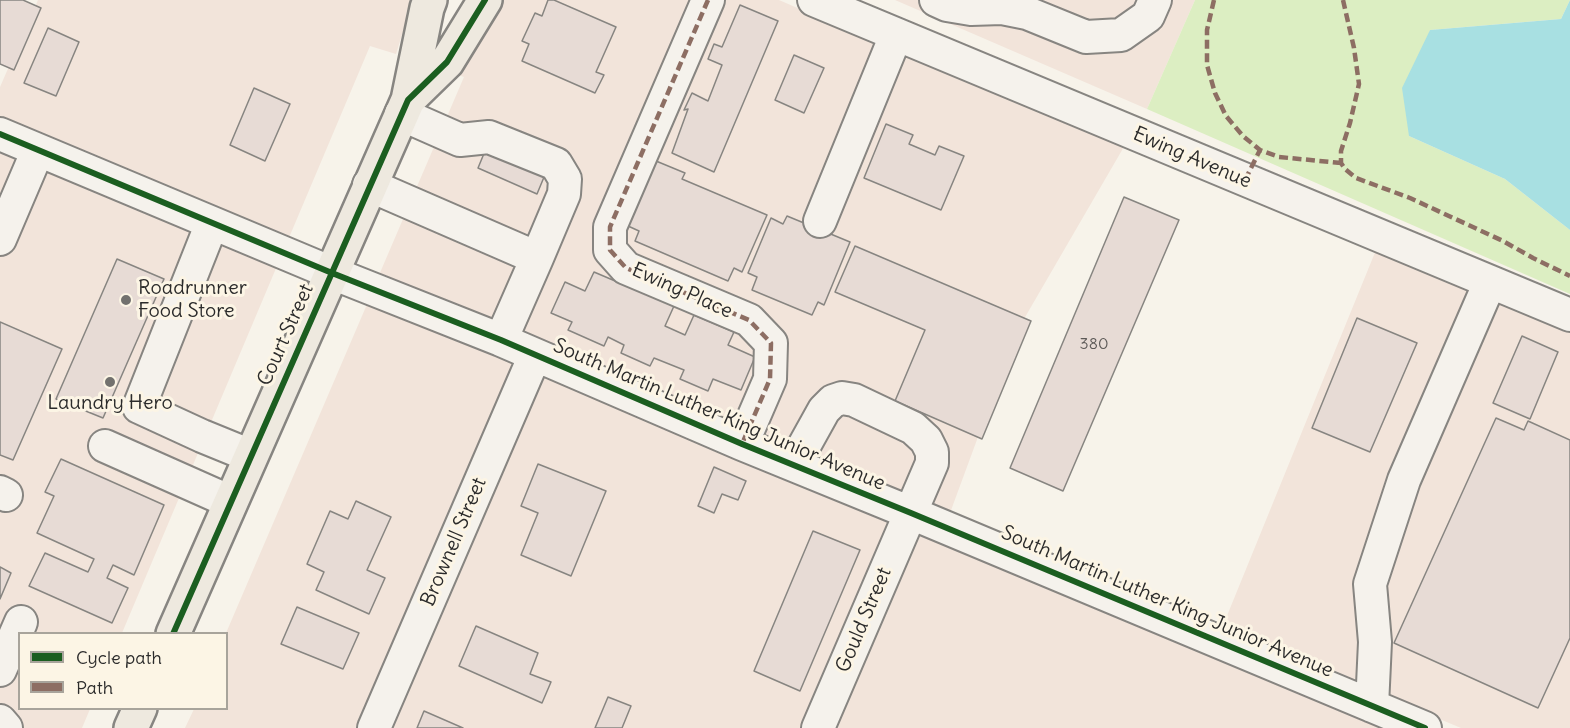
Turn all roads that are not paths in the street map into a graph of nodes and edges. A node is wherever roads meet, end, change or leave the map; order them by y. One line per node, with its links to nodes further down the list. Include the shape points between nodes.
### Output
1 (430, 0): 8 (main road)
2 (485, 0): 8 (main road, Court Street, via 447,62)
3 (708, 0): 21 (street, Ewing Place, via 610,227 610,250 626,268 749,320 771,343 770,379)
4 (936, 0): 5 (street, via 971,9 1002,8 1027,14 1086,37 1121,35 1148,16)
5 (1155, 0)
6 (832, 4): 7 (street, Ewing Avenue)
7 (896, 35): 12 (street); 17 (street, Ewing Avenue)
8 (405, 107): 11 (main road, Court Street); 15 (street, via 460,140 489,136 556,164 565,179 564,194)
9 (0, 134): 10 (street, South Martin Luther King Junior Avenue)
10 (38, 150): 13 (street, South Martin Luther King Junior Avenue); 14 (street)
11 (369, 185): 15 (street); 16 (main road, Court Street)
12 (820, 220)
13 (212, 223): 16 (street, South Martin Luther King Junior Avenue); 23 (street, via 139,407)
14 (0, 238)
15 (537, 258): 19 (street)
16 (332, 273): 19 (street, South Martin Luther King Junior Avenue); 23 (main road, Court Street)
17 (1490, 282): 18 (street, Ewing Avenue); 30 (street, via 1404,480 1370,584 1376,642)
18 (1570, 315)
19 (501, 340): 20 (street, South Martin Luther King Junior Avenue)
20 (535, 355): 21 (street, South Martin Luther King Junior Avenue); 35 (street, Brownell Street)
21 (742, 444): 24 (street, South Martin Luther King Junior Avenue)
22 (105, 446): 25 (street)
23 (251, 456): 25 (main road, Court Street)
24 (796, 466): 26 (street, South Martin Luther King Junior Avenue); 26 (street, Gould Street, via 824,410 842,398 854,400 913,428 926,440 932,463)
25 (231, 501): 28 (main road, Court Street)
26 (911, 513): 30 (street, South Martin Luther King Junior Avenue); 36 (street, Gould Street)
27 (21, 622): 29 (street)
28 (173, 632)
29 (0, 670)
30 (1372, 706): 37 (street, South Martin Luther King Junior Avenue)
31 (139, 710): 34 (main road)
32 (0, 721): 33 (street)
33 (6, 728)
34 (131, 728)
35 (374, 728)
36 (818, 728)
37 (1425, 728)

